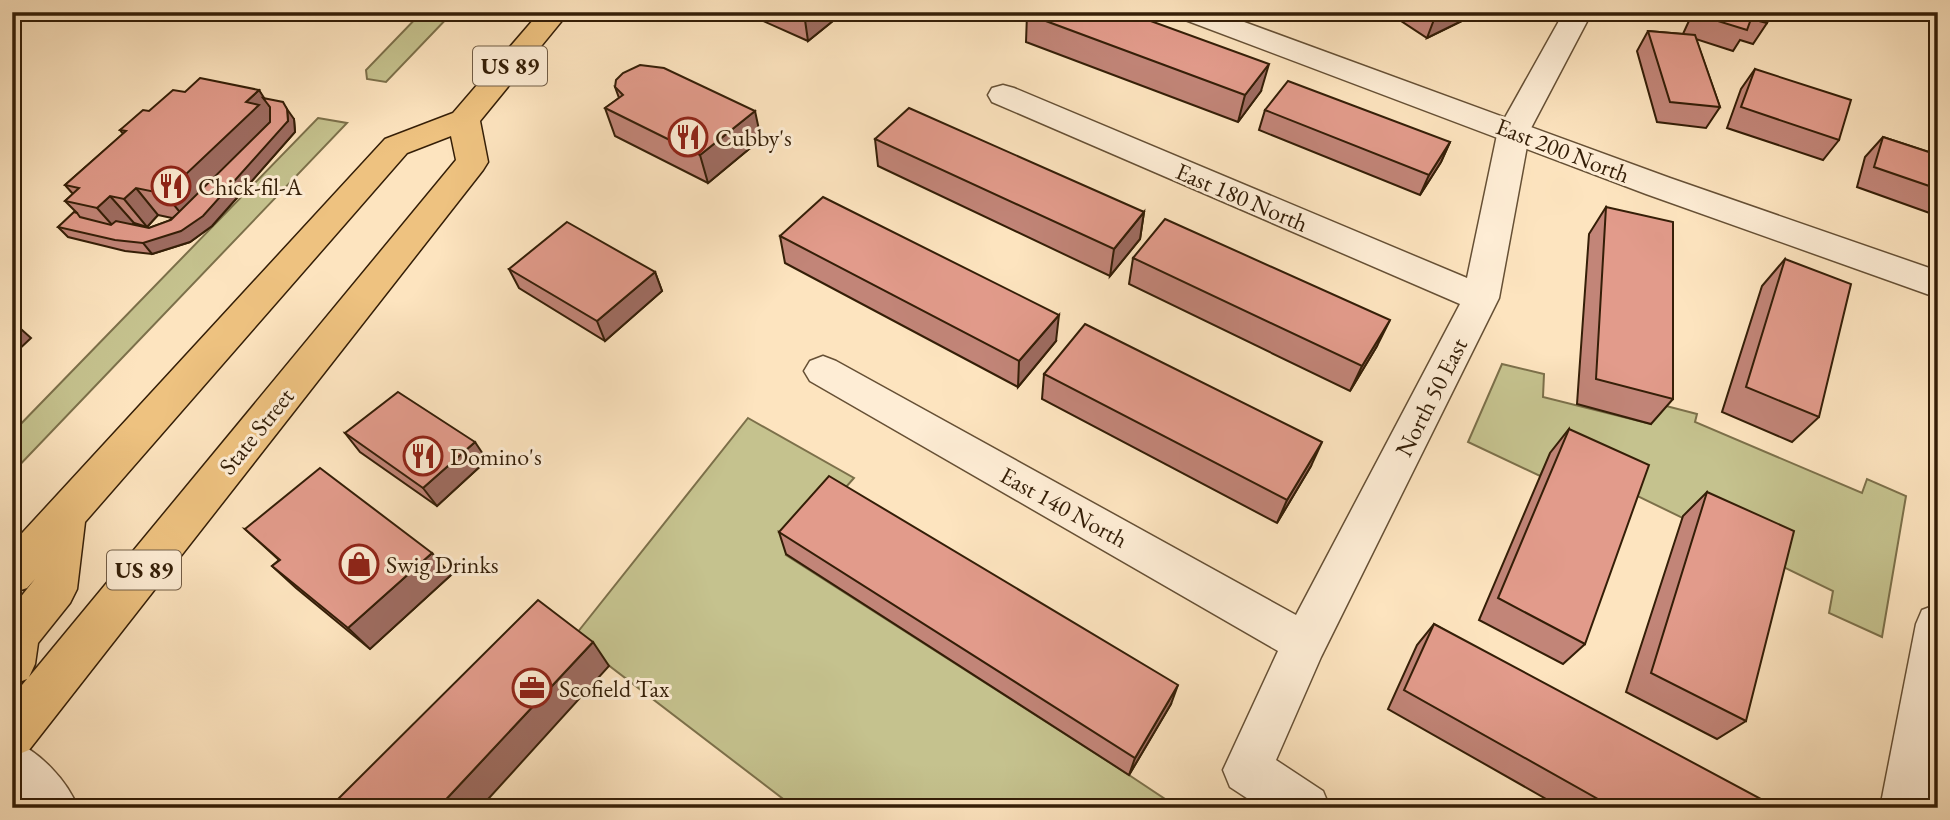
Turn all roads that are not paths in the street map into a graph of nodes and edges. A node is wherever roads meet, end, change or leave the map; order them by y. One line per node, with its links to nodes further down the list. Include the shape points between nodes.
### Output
1 (555, 12): 5 (main road, US 89)
2 (1190, 12): 6 (street, East 200 North)
3 (1578, 12): 6 (street, North 50 East)
4 (1003, 95): 8 (street, East 180 North)
5 (464, 120): 10 (main road, via 396,146); 15 (main road, State Street / US 89, via 472,162)
6 (1514, 130): 7 (street, East 200 North); 8 (street, North 50 East)
7 (1938, 285)
8 (1481, 298): 13 (street, North 50 East)
9 (823, 371): 13 (street, East 140 North)
10 (65, 515): 11 (main road); 14 (main road, via 55,589 17,635)
11 (12, 574)
12 (1938, 624): 19 (street)
13 (1305, 643): 18 (street, North 50 East, via 1247,770)
14 (12, 664)
15 (12, 734)
16 (12, 764): 17 (street)
17 (54, 808)
18 (1306, 808)
19 (1904, 808)

